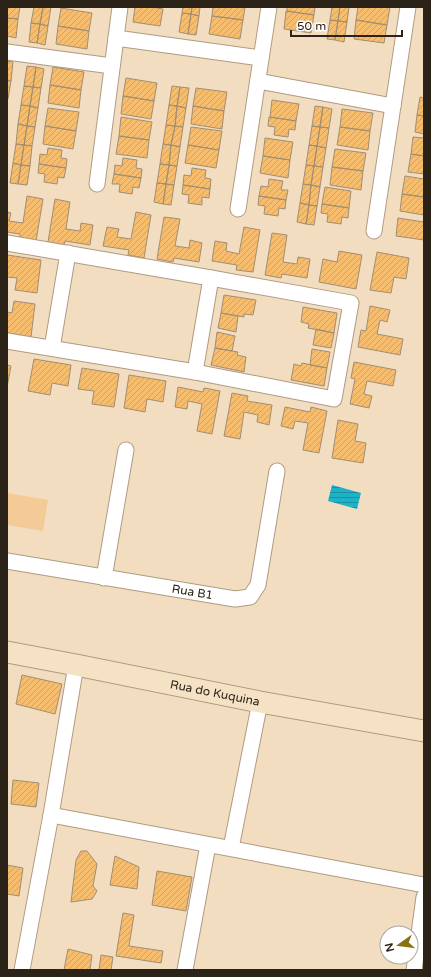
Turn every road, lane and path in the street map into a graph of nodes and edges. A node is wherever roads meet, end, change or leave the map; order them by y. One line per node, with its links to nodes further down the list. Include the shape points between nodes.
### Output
1 (120, 7): 4 (street)
2 (269, 7): 6 (street)
3 (408, 7): 9 (street)
4 (116, 38): 6 (street); 7 (street)
5 (7, 52): 7 (street)
6 (261, 58): 8 (street)
7 (112, 66): 10 (street)
8 (258, 82): 9 (street); 11 (street)
9 (393, 106): 12 (street)
10 (97, 184)
11 (238, 209)
12 (374, 231)
13 (7, 243): 14 (street)
14 (68, 253): 15 (street); 17 (street)
15 (211, 278): 18 (street); 18 (street, via 351,303 350,311 334,399)
16 (7, 340): 17 (street)
17 (52, 348): 18 (street)
18 (195, 372)
19 (126, 450): 22 (street)
20 (277, 471): 22 (street, Rua B1, via 258,585 250,597 235,599)
21 (7, 561): 22 (street, Rua B1)
22 (104, 578)
23 (7, 652): 24 (street, Rua do Kuquina)
24 (76, 665): 25 (street, Rua do Kuquina); 27 (street)
25 (260, 702): 26 (street, Rua do Kuquina); 29 (street)
26 (424, 731)
27 (51, 815): 28 (street); 32 (street)
28 (208, 845): 29 (street); 33 (street)
29 (231, 848): 30 (street)
30 (424, 885)
31 (424, 897): 34 (street)
32 (22, 970)
33 (185, 970)
34 (414, 970)

